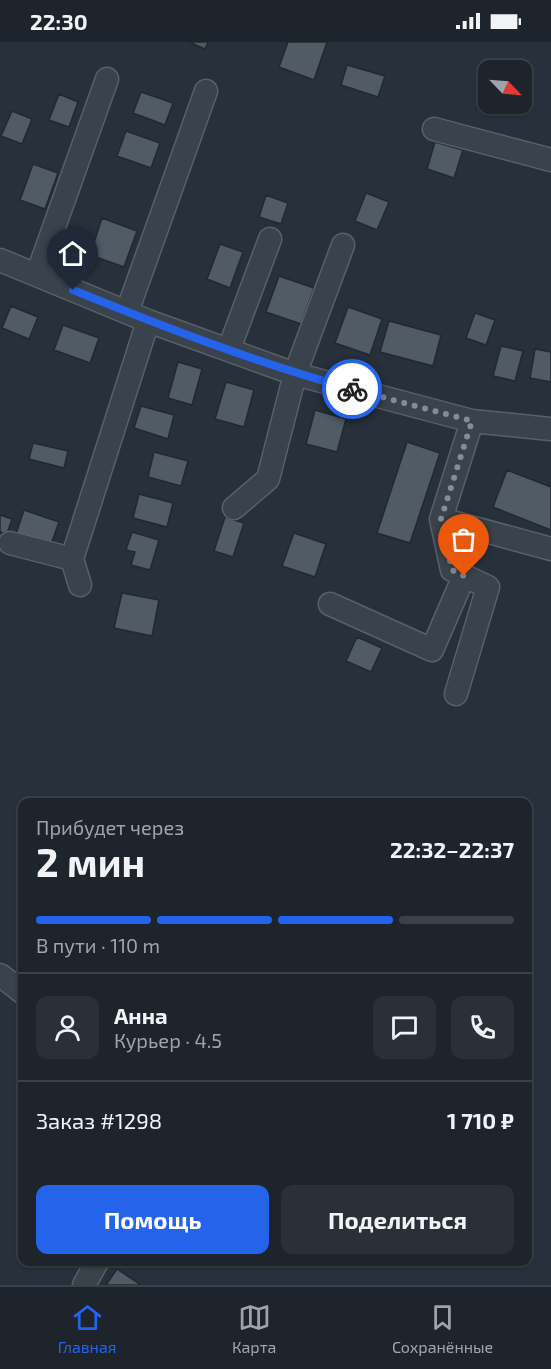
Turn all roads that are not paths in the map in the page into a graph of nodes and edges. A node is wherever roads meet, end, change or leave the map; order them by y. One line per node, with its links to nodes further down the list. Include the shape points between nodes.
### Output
1 (107, 79): 8 (street)
2 (206, 91): 9 (street)
3 (434, 129): 4 (street)
4 (551, 160)
5 (270, 238): 10 (street)
6 (343, 245): 11 (street)
7 (0, 260): 8 (street)
8 (37, 275): 9 (street)
9 (137, 316): 10 (street); 18 (street)
10 (230, 349): 11 (street)
11 (296, 374): 12 (street); 14 (street, via 268,479)
12 (472, 421): 13 (street); 15 (street)
13 (551, 429)
14 (234, 508)
15 (441, 519): 17 (street); 19 (street, via 452,570)
16 (10, 543): 18 (street)
17 (551, 549)
18 (72, 559): 20 (street)
19 (464, 576): 21 (street, via 432,650); 22 (street, via 488,587)
20 (80, 585)
21 (330, 604)
22 (456, 694)
23 (0, 975): 24 (street)
24 (18, 989)
25 (95, 1266): 26 (street)
26 (84, 1285)

